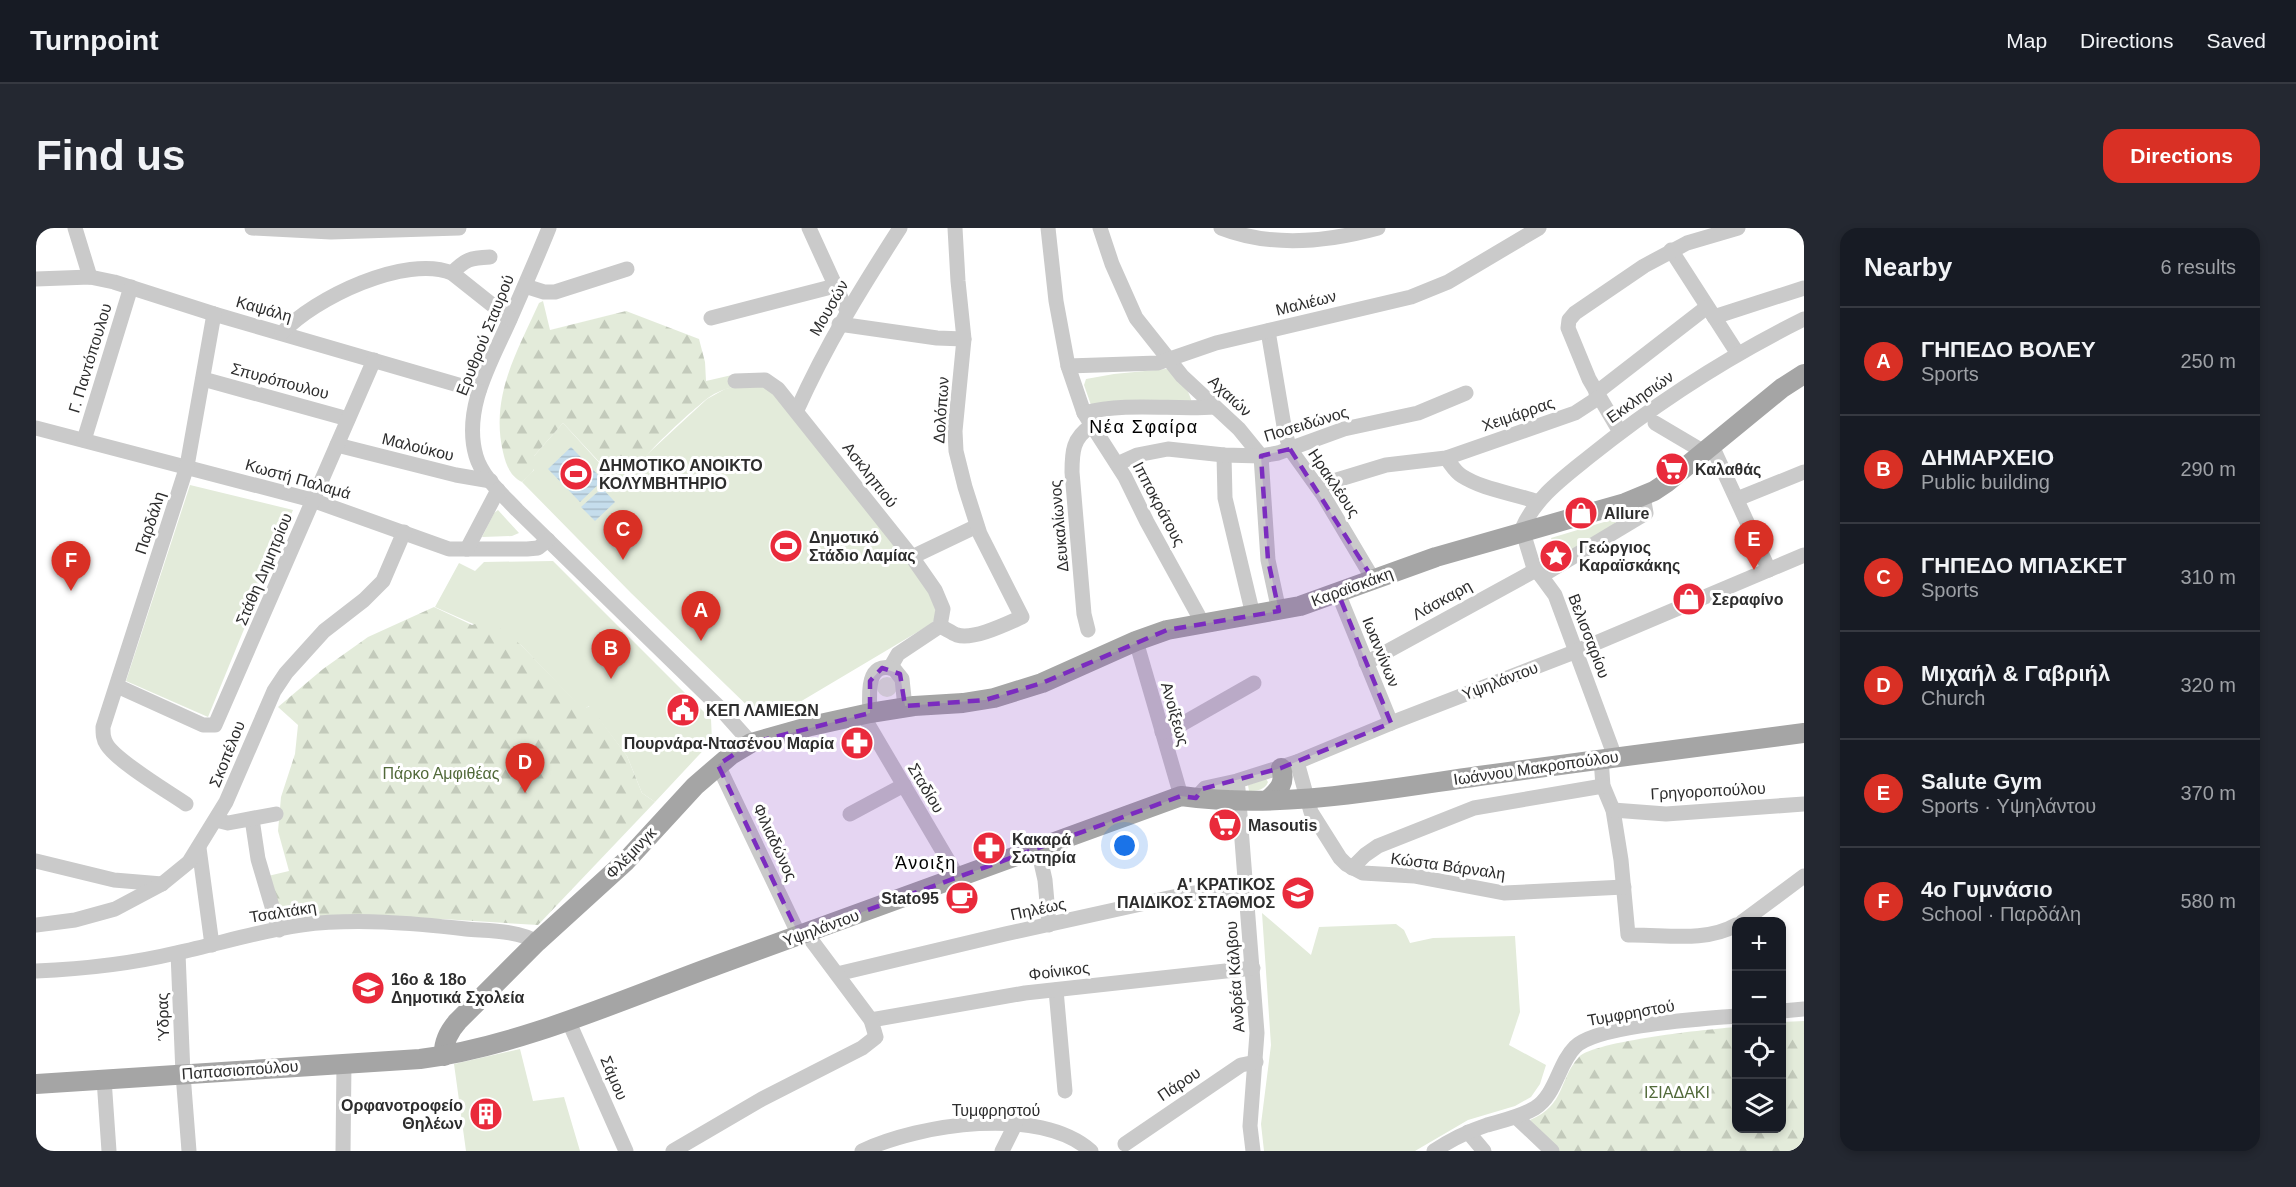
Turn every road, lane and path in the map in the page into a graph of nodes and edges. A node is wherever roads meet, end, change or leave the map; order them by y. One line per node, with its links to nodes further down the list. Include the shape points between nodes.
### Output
1 (75, 228): 19 (street)
2 (252, 228): 14 (street)
3 (454, 228): 14 (street)
4 (549, 228): 21 (street, Ερυθρού Σταυρού)
5 (809, 228): 22 (street)
6 (900, 228): 28 (street, Μουσών)
7 (955, 228): 33 (street, Δολόπων)
8 (1048, 228): 37 (street, Ιπποκράτους)
9 (1100, 228): 36 (street, Αχαιών, via 1136,318)
10 (1221, 228): 11 (street, via 1254,238 1292,242)
11 (1378, 228)
12 (1539, 228): 31 (street, Μαλιέων, via 1431,290)
13 (1738, 228): 15 (street)
14 (331, 230)
15 (1671, 250): 25 (street); 43 (street, via 1609,288 1569,320 1568,328)
16 (490, 258): 18 (street, via 472,258)
17 (627, 269): 21 (street, via 555,292)
18 (452, 273): 29 (street); 32 (street, via 425,268 370,279 303,313)
19 (90, 277): 20 (street, Καψάλη); 23 (street, Καψάλη)
20 (36, 279)
21 (525, 286): 29 (street, Ερυθρού Σταυρού)
22 (835, 286): 27 (street); 28 (street)
23 (131, 287): 26 (street, Καψάλη); 51 (street, Γ. Παντόπουλου)
24 (1804, 288): 25 (street, Χειμάρρας)
25 (1710, 312): 34 (street); 43 (street, Χειμάρρας)
26 (214, 314): 32 (street, Καψάλη); 39 (street, Παρδάλη)
27 (711, 318)
28 (843, 318): 33 (street, via 938,338); 45 (street, Μουσών)
29 (510, 320): 41 (street, Ερυθρού Σταυρού)
30 (1804, 320): 34 (street, Εκκλησιών)
31 (1268, 331): 36 (street, Μαλιέων, via 1216,343); 53 (street, Ηρακλέους)
32 (282, 333): 35 (street, Καψάλη)
33 (964, 339): 67 (street, Δολόπων, via 955,440)
34 (1738, 354): 50 (street, Εκκλησιών)
35 (374, 360): 41 (street, Καψάλη); 46 (street, Στάθη Δημητρίου)
36 (1170, 360): 37 (street, Μαλιέων, via 1148,365); 44 (street, Αχαιών)
37 (1068, 366): 47 (street, Ιπποκράτους)
38 (1804, 374): 54 (main road, Καραϊσκάκη)
39 (202, 379): 46 (street, Σπυρόπουλου); 59 (street, Παρδάλη)
40 (735, 381): 45 (street, Ασκληπιού, via 765,380)
41 (479, 391): 61 (street, Ερυθρού Σταυρού, via 474,447 478,463)
42 (1466, 393): 53 (street, Ποσειδώνος, via 1418,413 1344,429)
43 (1597, 396): 50 (street); 57 (street, Χειμάρρας, via 1575,413)
44 (1215, 407): 47 (street, via 1100,409); 56 (street, Αχαιών, via 1252,442)
45 (797, 410): 73 (street, Ασκληπιού)
46 (348, 419): 52 (street, Στάθη Δημητρίου)
47 (1088, 419): 58 (street, Ιπποκράτους); 82 (street, Δευκαλίωνος, via 1076,440 1072,461)
48 (1655, 423): 54 (street)
49 (36, 428): 51 (street, Κωστή Παλαμά)
50 (1620, 432): 66 (street, Εκκλησιών)
51 (84, 440): 59 (street, Κωστή Παλαμά)
52 (337, 445): 61 (street, Μαλούκου); 65 (street, Στάθη Δημητρίου)
53 (1290, 449): 56 (street, Ποσειδώνος); 62 (street, Ηρακλέους)
54 (1708, 449): 63 (main road, Καραϊσκάκη); 64 (street)
55 (1224, 455): 56 (street, Ποσειδώνος); 58 (street, Ποσειδώνος, via 1163,449); 79 (street, via 1225,498)
56 (1261, 456): 78 (street, via 1268,560)
57 (1446, 458): 62 (street, Χειμάρρας, via 1386,465); 66 (street, via 1460,475)
58 (1117, 464): 80 (street, Ιπποκράτους)
59 (187, 466): 65 (street, Κωστή Παλαμά); 88 (street, Παρδάλη)
60 (1804, 472): 64 (street)
61 (494, 485): 70 (street, Ερυθρού Σταυρού); 71 (street)
62 (1317, 486): 76 (street, Ηρακλέους)
63 (1643, 496): 69 (main road, Καραϊσκάκη); 75 (street, Λάσκαρη, via 1646,513)
64 (1737, 499): 74 (street)
65 (312, 500): 68 (street, Κωστή Παλαμά); 88 (street, Στάθη Δημητρίου, via 215,725 203,725)
66 (1538, 502): 69 (street, Εκκλησιών)
67 (977, 526): 73 (street); 81 (street, Δολόπων, via 1022,617 964,636)
68 (404, 532): 71 (street, Κωστή Παλαμά, via 449,549); 111 (street, Σκοπέλου, via 387,576 324,631 274,691)
69 (1521, 532): 75 (street, Βελισσαρίου); 76 (main road, Καραϊσκάκη)
70 (548, 540): 71 (street, Κωστή Παλαμά, via 538,548); 94 (street, Ερυθρού Σταυρού)
71 (467, 549)
72 (1804, 555): 74 (street, Υψηλάντου)
73 (912, 557): 81 (street, Ασκληπιού, via 941,604 944,614)
74 (1769, 570): 84 (street, Υψηλάντου)
75 (1538, 573): 84 (street, Βελισσαρίου, via 1555,595); 85 (street, Λάσκαρη)
76 (1373, 579): 77 (main road, Καραϊσκάκη)
77 (1338, 593): 78 (main road, Καραϊσκάκη); 85 (street, Ιωαννίνων)
78 (1279, 611): 79 (main road, Καραϊσκάκη)
79 (1253, 615): 80 (main road, Καραϊσκάκη)
80 (1202, 622): 83 (main road, Καραϊσκάκη)
81 (940, 626): 86 (street, via 898,654)
82 (1088, 630)
83 (1136, 641): 89 (main road, Καραϊσκάκη, via 1041,683 1006,694 975,702); 92 (street, Ανοίξεως)
84 (1577, 651): 91 (street, Υψηλάντου); 95 (street, Βελισσαρίου)
85 (1366, 663): 91 (street, Ιωαννίνων)
86 (890, 668): 89 (street, via 902,679); 90 (street, via 878,671 870,681)
87 (1254, 683): 92 (street)
88 (117, 686): 105 (street, Παρδάλη, via 103,727 108,747)
89 (905, 707): 90 (main road, Καραϊσκάκη)
90 (867, 713): 94 (main road, Φλέμινγκ); 99 (street, Σταδίου, via 869,726)
91 (1391, 723): 97 (street, Υψηλάντου)
92 (1162, 732): 101 (street, Ανοίξεως)
93 (1804, 733): 95 (main road, Ιωάννου Μακροπούλου)
94 (751, 743): 96 (main road, Φλέμινγκ)
95 (1608, 758): 100 (street, Βελισσαρίου); 102 (main road, Ιωάννου Μακροπούλου)
96 (718, 765): 126 (street, Φιλιαδώνος); 127 (main road, Φλέμινγκ, via 626,861)
97 (1289, 765): 98 (street, Υψηλάντου); 102 (street); 103 (main road, via 1277,792)
98 (1237, 781): 101 (street, Υψηλάντου, via 1205,788); 104 (street, Ανδρέα Κάλβου)
99 (904, 786): 109 (street); 117 (street, Σταδίου)
100 (1603, 786): 107 (street, Βελισσαρίου); 115 (street, via 1474,808 1381,844)
101 (1189, 797): 104 (main road, Υψηλάντου); 113 (main road, Υψηλάντου)
102 (1308, 799): 103 (main road, Ιωάννου Μακροπούλου); 115 (street, via 1311,812 1340,858)
103 (1268, 800): 104 (main road, Υψηλάντου)
104 (1239, 801): 119 (street, Ανδρέα Κάλβου)
105 (186, 804)
106 (1804, 804): 107 (street, Γρηγοροπούλου, via 1666,814)
107 (1613, 810): 120 (street, Βελισσαρίου)
108 (276, 814): 110 (street)
109 (850, 814)
110 (252, 819): 111 (street, via 228,823); 125 (street, via 258,859)
111 (216, 820): 112 (street, Σκοπέλου)
112 (199, 848): 118 (street, Σκοπέλου, via 183,868); 128 (street)
113 (1038, 849): 117 (main road, Υψηλάντου); 123 (street)
114 (36, 861): 118 (street, via 114,880)
115 (1352, 868): 120 (street, Κώστα Βάρναλη, via 1363,873 1414,876 1504,893)
116 (1804, 876): 121 (street)
117 (960, 879): 126 (main road, Υψηλάντου)
118 (162, 884): 122 (street, Σκοπέλου, via 95,916)
119 (1247, 885): 123 (street, Πηλέως); 130 (street, Ανδρέα Κάλβου)
120 (1624, 887): 124 (street, Βελισσαρίου, via 1628,935 1686,936)
121 (1748, 917)
122 (36, 925)
123 (1049, 925): 132 (street, Πηλέως)
124 (1732, 927)
125 (279, 930): 127 (street, Τσαλτάκη, via 376,923 517,934); 128 (street, Τσαλτάκη)
126 (802, 934): 132 (street, Φιλιαδώνος); 137 (main road, Υψηλάντου)
127 (537, 942): 139 (main road, Φλέμινγκ, via 452,1027)
128 (212, 945): 129 (street, Τσαλτάκη)
129 (178, 953): 131 (street, Τσαλτάκη, via 90,968); 142 (street, Ύδρας)
130 (1253, 968): 133 (street, Φοίνικος); 140 (street, Ανδρέα Κάλβου)
131 (36, 971)
132 (837, 974): 138 (street, Φιλιαδώνος)
133 (1056, 990): 138 (street, Φοίνικος, via 987,998); 145 (street)
134 (1804, 1009): 135 (street)
135 (1786, 1011)
136 (1732, 1017): 146 (street, Τυμφρηστού, via 1632,1028 1587,1038 1566,1058 1544,1100)
137 (568, 1020): 139 (main road, Υψηλάντου); 153 (street, Σάμου)
138 (871, 1020): 154 (street, via 876,1037 862,1048)
139 (444, 1056): 141 (main road, Παπασιοπούλου)
140 (1256, 1062): 149 (street, Πάρου, via 1241,1065); 158 (street, Ανδρέα Κάλβου, via 1250,1126)
141 (344, 1063): 142 (main road, Παπασιοπούλου); 152 (street)
142 (183, 1074): 143 (main road, Παπασιοπούλου); 151 (street, Ύδρας)
143 (104, 1079): 144 (main road, Παπασιοπούλου); 150 (street)
144 (36, 1084)
145 (1065, 1091)
146 (1516, 1117): 148 (street, Τυμφρηστού); 161 (street)
147 (1015, 1125): 155 (street, Τυμφρηστού, via 938,1129); 156 (street); 157 (street, Τυμφρηστού, via 1052,1130)
148 (1468, 1132): 159 (street, Τυμφρηστού); 160 (street)
149 (1125, 1144)
150 (109, 1151)
151 (189, 1151)
152 (343, 1151)
153 (626, 1151)
154 (673, 1151)
155 (862, 1151)
156 (1002, 1151)
157 (1091, 1151)
158 (1252, 1151)
159 (1434, 1151)
160 (1484, 1151)
161 (1552, 1151)

